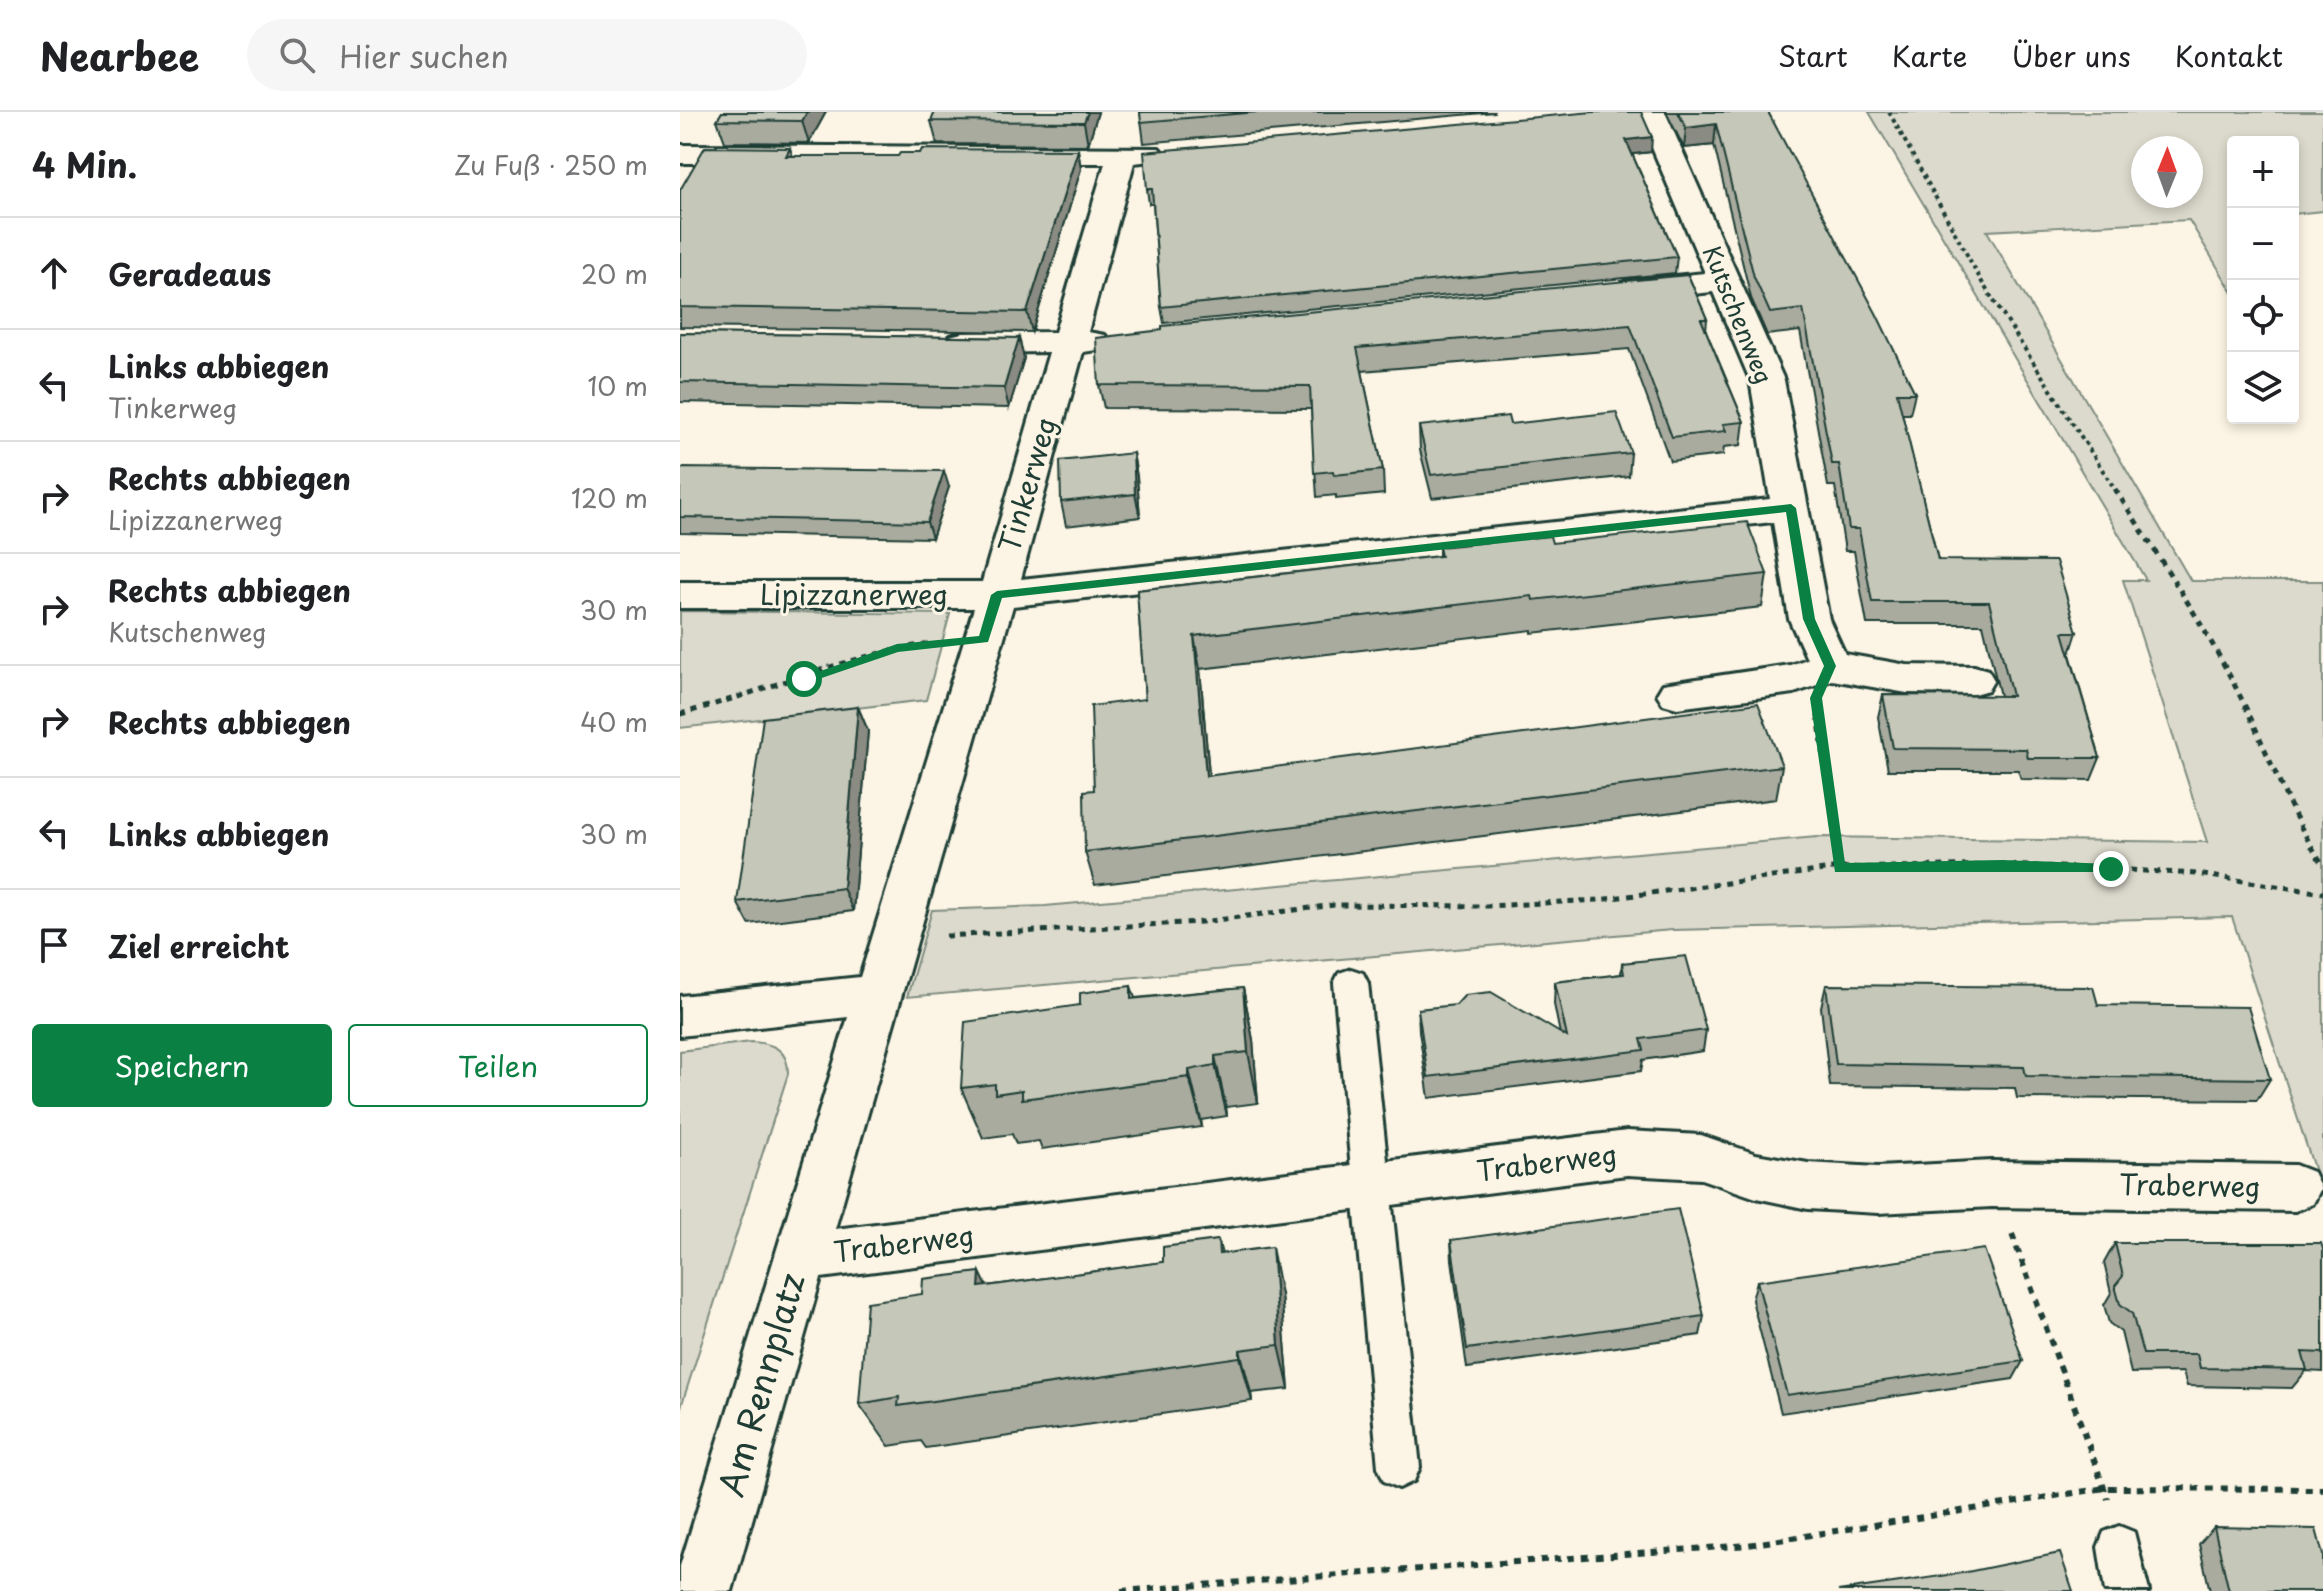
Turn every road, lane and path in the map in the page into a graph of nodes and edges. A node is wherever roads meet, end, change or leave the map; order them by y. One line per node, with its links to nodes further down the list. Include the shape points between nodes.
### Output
1 (1651, 112): 6 (street, Kutschenweg)
2 (1889, 112): 19 (path, via 1983,284 2179,589 2242,699 2295,822)
3 (1184, 151): 4 (street)
4 (1121, 157): 5 (street); 10 (street, Tinkerweg)
5 (683, 159)
6 (1724, 281): 7 (street); 11 (street, Kutschenweg, via 1767,380)
7 (1599, 293)
8 (1130, 338): 10 (street)
9 (928, 343): 10 (street)
10 (1068, 345): 13 (street, Tinkerweg)
11 (1791, 508): 13 (street, Lipizzanerweg); 15 (street, Kutschenweg, via 1809,619)
12 (680, 595): 13 (street, Lipizzanerweg)
13 (997, 595): 14 (street, Tinkerweg)
14 (984, 640): 18 (path, via 897,648); 22 (street, Tinkerweg)
15 (1830, 666): 16 (street, via 1907,679); 17 (street, via 1794,679); 20 (path, via 1816,698)
16 (1974, 680)
17 (1677, 694)
18 (680, 714)
19 (2323, 865)
20 (1840, 868): 21 (path, via 2111,869 2197,874); 22 (path, via 1598,900 1334,905 1113,929)
21 (2323, 893)
22 (893, 938): 24 (street, Tinkerweg)
23 (1351, 983): 26 (lane)
24 (875, 995): 25 (street); 29 (street, Am Rennplatz)
25 (680, 1016)
26 (1371, 1184): 27 (street, Traberweg, via 1627,1153 1701,1157 1808,1186 1878,1190); 29 (street, Traberweg); 30 (lane)
27 (1992, 1184): 28 (street, Traberweg); 31 (path)
28 (2295, 1188)
29 (799, 1257): 34 (street, Am Rennplatz)
30 (1399, 1467)
31 (2105, 1488): 32 (path); 33 (path); 35 (path, via 1748,1545)
32 (2323, 1489)
33 (2119, 1547): 36 (lane)
34 (702, 1591)
35 (1121, 1591)
36 (2127, 1591)

